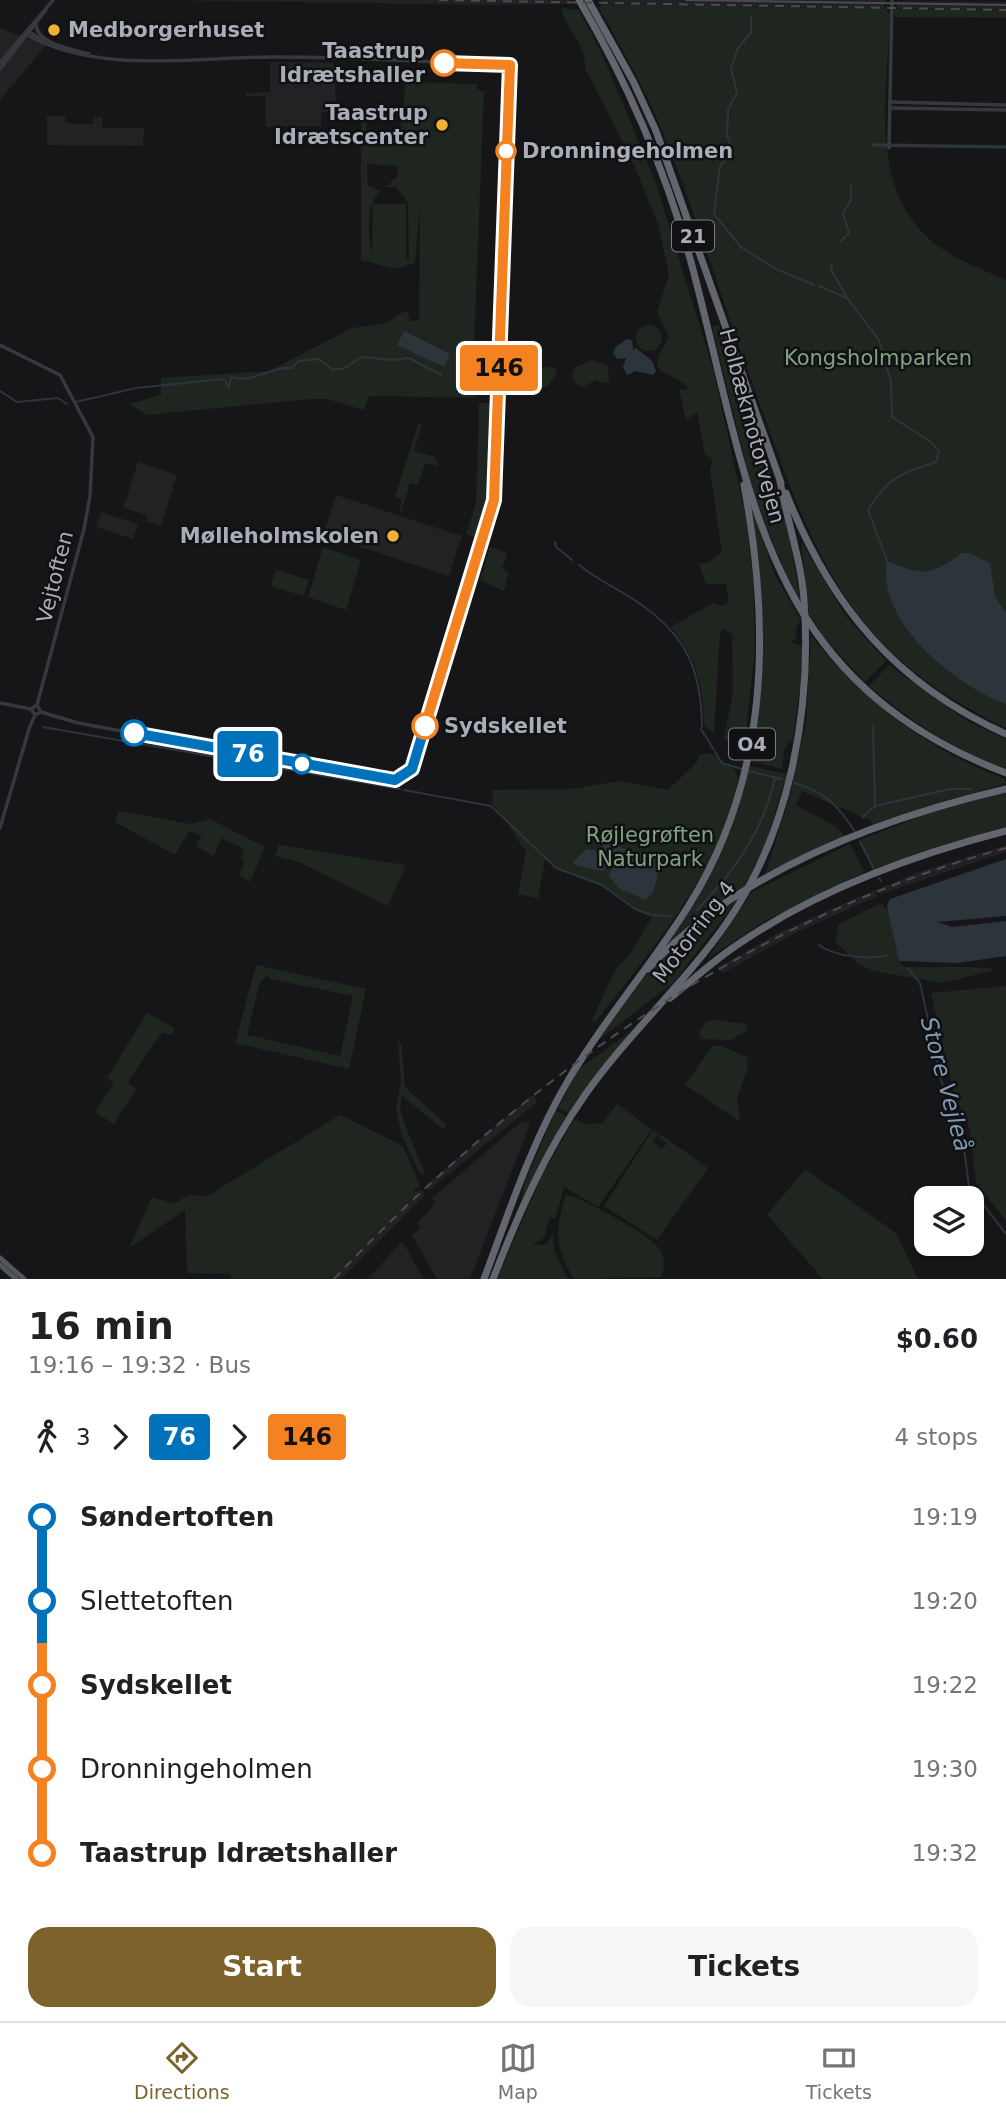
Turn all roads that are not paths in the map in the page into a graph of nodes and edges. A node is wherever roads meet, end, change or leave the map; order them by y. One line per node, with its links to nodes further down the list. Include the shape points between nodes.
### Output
1 (579, 0): 16 (highway, Holbækmotorvejen / 21, via 626,85 666,182)
2 (589, 0): 17 (highway, Holbækmotorvejen / 21, via 656,131)
3 (892, 0): 11 (street)
4 (51, 2): 5 (street); 6 (street)
5 (36, 25): 6 (street); 7 (street)
6 (28, 33): 7 (street); 8 (street, via 52,47); 9 (street); 10 (street)
7 (46, 41): 8 (street)
8 (108, 58): 21 (street, via 275,57 510,65 494,500 407,771 380,778 78,723)
9 (0, 64)
10 (0, 69)
11 (890, 105): 12 (street); 13 (street); 14 (street)
12 (1006, 105)
13 (1006, 110)
14 (889, 148)
15 (0, 345): 19 (street, Vejtoften, via 64,379 92,434 84,528)
16 (742, 471): 24 (highway, Holbækmotorvejen / 21, via 785,586 838,660 907,722); 28 (highway, Motorring 4 / O4, via 760,613 760,679 751,752 733,814 710,868)
17 (780, 481): 23 (highway, Holbækmotorvejen / 21, via 821,570 875,643 934,694); 29 (highway, Motorring 4 / O4, via 804,600 796,744 770,840 747,892)
18 (0, 704): 20 (street)
19 (37, 705): 20 (street); 21 (street)
20 (31, 709): 22 (street)
21 (41, 712): 22 (street)
22 (34, 715): 26 (street)
23 (1006, 734)
24 (1006, 773)
25 (1006, 789): 28 (highway, via 880,828 767,879 684,933)
26 (0, 828)
27 (1006, 831): 29 (highway, via 916,858 805,906 736,945)
28 (630, 987): 34 (highway, Motorring 4 / O4, via 595,1035 550,1115)
29 (661, 1004): 35 (highway, Motorring 4 / O4, via 622,1047 568,1120 524,1202)
30 (0, 1258): 33 (main road)
31 (0, 1265): 32 (main road)
32 (16, 1279)
33 (24, 1279)
34 (484, 1279)
35 (493, 1279)

